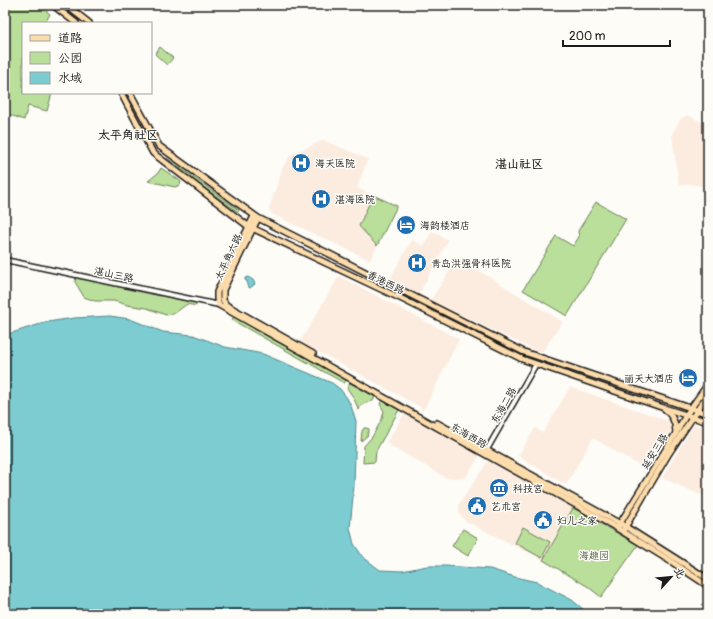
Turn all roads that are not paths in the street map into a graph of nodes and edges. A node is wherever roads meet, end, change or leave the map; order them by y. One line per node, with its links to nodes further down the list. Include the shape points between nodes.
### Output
1 (53, 5): 3 (main road)
2 (66, 5): 4 (main road)
3 (75, 22)
4 (88, 22)
5 (122, 94): 8 (main road, 香港西路, via 153,153)
6 (131, 94): 7 (main road, 香港西路, via 160,146)
7 (256, 217): 8 (main road); 16 (main road, 香港西路, via 524,352)
8 (250, 227): 10 (main road, 太平角六路, via 217,292 216,299); 11 (main road, 太平角六路, via 223,290); 12 (main road, 香港西路)
9 (5, 260): 10 (street, 湛山三路)
10 (219, 305): 23 (main road, 东海西路)
11 (226, 305): 23 (main road, 东海西路)
12 (536, 364): 15 (main road, 香港西路); 23 (street, 东海二路)
13 (708, 384): 16 (main road, 延安三路)
14 (708, 394): 17 (main road, 延安三路)
15 (664, 408): 19 (main road, 香港西路); 22 (main road, via 674,419)
16 (691, 408): 17 (main road, 香港西路); 19 (main road, 延安三路)
17 (696, 410): 18 (main road, 香港西路); 20 (main road, 延安三路)
18 (708, 414)
19 (686, 415): 20 (main road, 香港西路); 22 (main road, 延安三路)
20 (692, 417): 21 (main road, 香港西路); 25 (main road, 延安三路)
21 (708, 422)
22 (676, 433): 24 (main road, 延安三路)
23 (486, 452): 24 (main road, 东海西路)
24 (618, 526): 25 (main road, 东海西路)
25 (624, 529): 26 (main road, 东海西路); 27 (main road, 东海西路)
26 (708, 579)
27 (708, 586)

